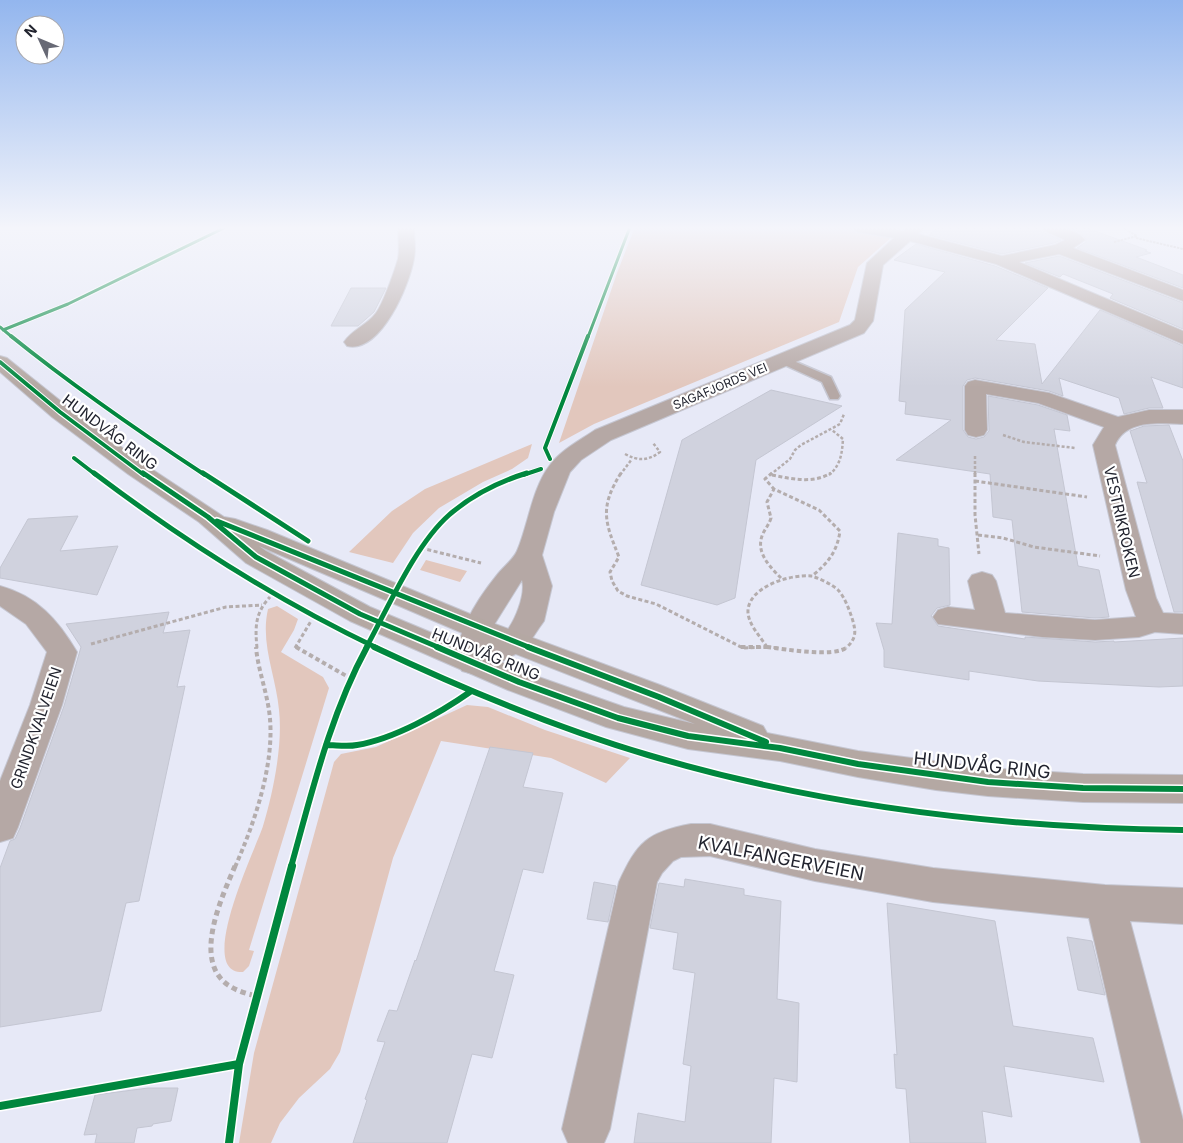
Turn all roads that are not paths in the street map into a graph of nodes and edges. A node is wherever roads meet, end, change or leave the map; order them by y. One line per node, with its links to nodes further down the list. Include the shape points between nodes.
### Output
1 (398, 280): 8 (street, via 384,315)
2 (872, 280): 9 (street, SAGAFJORDS VEI, via 862,325)
3 (1048, 280): 6 (street)
4 (1141, 280): 5 (street)
5 (1183, 297): 6 (street)
6 (1130, 315): 7 (street)
7 (1183, 338)
8 (354, 342)
9 (782, 360): 11 (lane, via 827,380); 16 (street, SAGAFJORDS VEI, via 604,435 582,448 566,461 555,477)
10 (3, 368): 15 (main road, HUNDVÅG RING)
11 (834, 396)
12 (1183, 417): 13 (street, via 1148,417)
13 (1120, 425): 14 (street, via 1042,397 975,386); 21 (street, VESTRIKROKEN, via 1106,437 1104,445 1138,587)
14 (976, 430)
15 (208, 518): 23 (main road, HUNDVÅG RING, via 279,544); 25 (main road, HUNDVÅG RING, via 256,558 289,577 360,614)
16 (529, 555): 23 (street, SAGAFJORDS VEI, via 507,580); 24 (street, via 538,586 536,599 529,621)
17 (982, 581): 20 (street)
18 (0, 595): 28 (street, GRINDKVALVEIEN, via 24,607 50,632 62,652 46,705)
19 (948, 616): 20 (street)
20 (992, 621): 21 (street, via 1094,630 1139,627)
21 (1153, 622): 22 (street)
22 (1183, 624)
23 (477, 628): 24 (main road, HUNDVÅG RING); 25 (street, SAGAFJORDS VEI)
24 (514, 642): 25 (street); 26 (main road, HUNDVÅG RING, via 697,711)
25 (473, 663): 26 (main road, HUNDVÅG RING, via 618,718 688,736)
26 (780, 748): 27 (main road, HUNDVÅG RING, via 858,764 962,779 1083,788)
27 (1183, 790)
28 (0, 827)
29 (1105, 902): 30 (street, KVALFANGERVEIEN); 31 (street, KVALFANGERVEIEN, via 933,885 815,865 710,840 674,843 660,850 648,862 638,882); 32 (street)
30 (1183, 906)
31 (586, 1129)
32 (1164, 1143)

